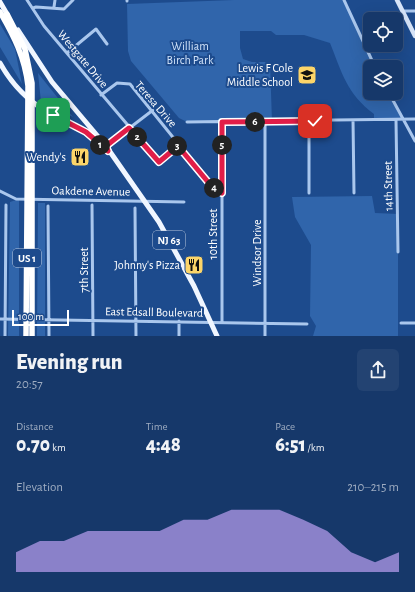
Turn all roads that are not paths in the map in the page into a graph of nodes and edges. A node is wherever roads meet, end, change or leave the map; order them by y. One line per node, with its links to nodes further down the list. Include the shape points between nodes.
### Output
1 (27, 0): 8 (street, Westgate Drive)
2 (55, 0): 7 (street)
3 (73, 0): 7 (street, via 64,9)
4 (344, 0): 17 (street)
5 (397, 0): 11 (main road)
6 (0, 2): 12 (highway, US 1)
7 (54, 7): 8 (street)
8 (33, 8): 16 (street, Westgate Drive, via 44,26)
9 (415, 11): 11 (street)
10 (0, 12): 19 (highway, US 1, via 21,52)
11 (402, 12)
12 (7, 14): 19 (highway, US 1, via 27,55 31,76); 34 (main road, NJ 63, via 55,86)
13 (403, 14): 14 (main road)
14 (415, 36)
15 (107, 44): 16 (street, via 96,29)
16 (67, 53): 20 (street, Westgate Drive)
17 (372, 60)
18 (0, 63): 34 (main road, NJ 63, via 29,99 86,132)
19 (30, 94): 58 (highway, US 1)
20 (101, 95): 22 (street, Teresa Drive, via 117,83 130,84); 31 (street, Westgate Drive)
21 (393, 100): 26 (street)
22 (152, 110): 31 (street); 33 (street, Teresa Drive)
23 (415, 119): 26 (street)
24 (353, 120): 25 (street); 27 (street); 38 (street)
25 (396, 120): 26 (street); 45 (street, 14th Street)
26 (403, 120): 32 (street)
27 (309, 121): 30 (street); 37 (street)
28 (187, 122): 29 (street)
29 (222, 122): 30 (street); 36 (street, 10th Street)
30 (265, 122): 54 (street, Windsor Drive)
31 (129, 128): 33 (street, Westgate Drive, via 159,162); 34 (street)
32 (415, 142)
33 (178, 146): 36 (street, Teresa Drive, via 208,182)
34 (107, 149): 39 (main road, NJ 63)
35 (0, 191): 39 (street, Oakdene Avenue, via 16,199)
36 (222, 193): 53 (street, 10th Street)
37 (309, 193)
38 (354, 193)
39 (144, 201): 40 (street, Oakdene Avenue); 52 (main road, NJ 63, via 180,259)
40 (184, 202)
41 (6, 205): 47 (street)
42 (92, 205): 49 (street, 7th Street)
43 (48, 206): 48 (street)
44 (135, 208): 50 (street)
45 (398, 252)
46 (0, 319): 47 (street, East Edsall Boulevard)
47 (5, 319): 48 (street, East Edsall Boulevard); 59 (street)
48 (48, 320): 49 (street, East Edsall Boulevard); 61 (street)
49 (93, 320): 50 (street, East Edsall Boulevard); 62 (street, 7th Street)
50 (136, 320): 51 (street, East Edsall Boulevard); 63 (street)
51 (179, 321): 52 (street, East Edsall Boulevard); 64 (street)
52 (211, 321): 53 (street, East Edsall Boulevard); 65 (main road, NJ 63)
53 (222, 321): 54 (street, East Edsall Boulevard)
54 (266, 323): 57 (street, East Edsall Boulevard); 66 (street, Windsor Drive)
55 (401, 323): 56 (street)
56 (415, 323)
57 (307, 324)
58 (27, 332): 60 (highway, US 1)
59 (5, 336)
60 (32, 336)
61 (48, 336)
62 (93, 336)
63 (136, 336)
64 (179, 336)
65 (217, 336)
66 (266, 336)

